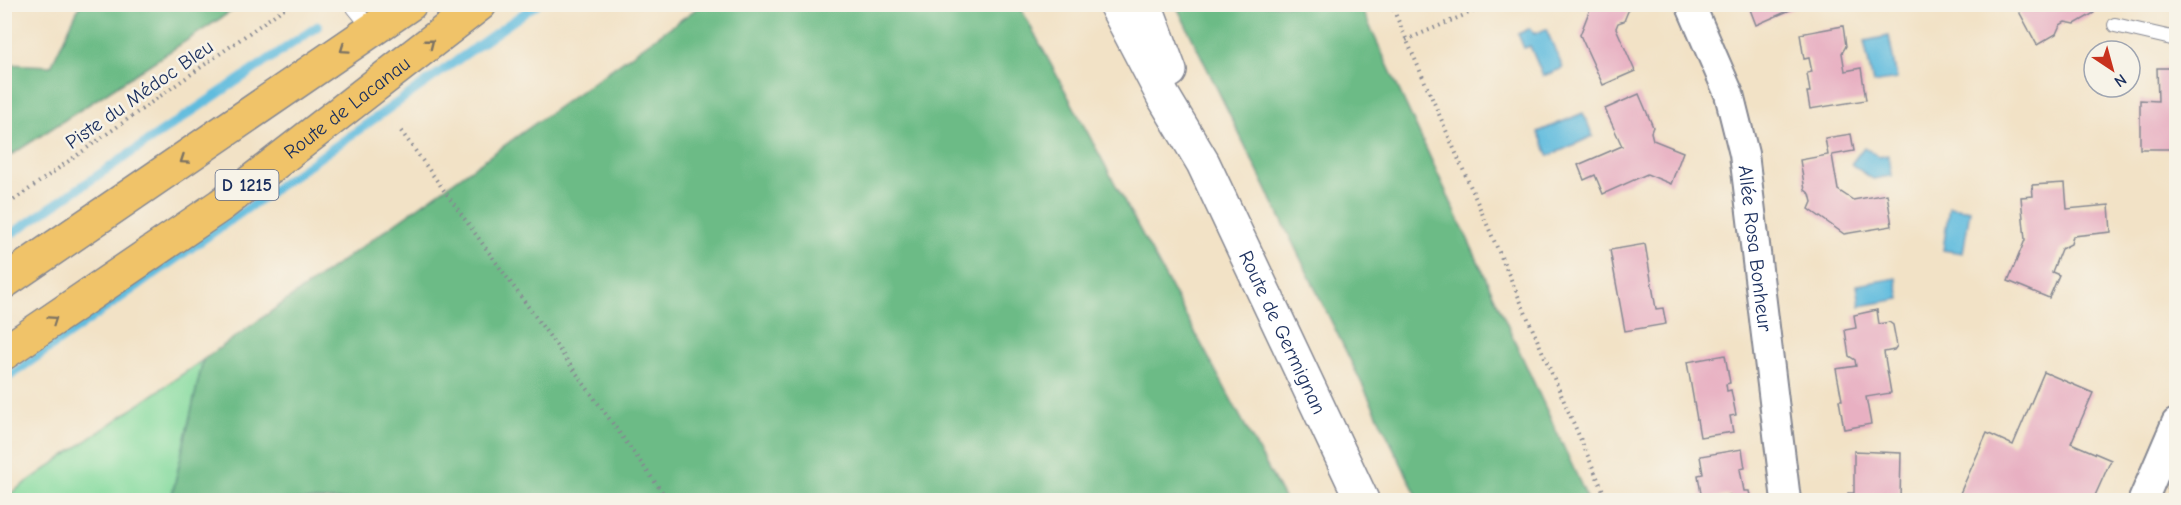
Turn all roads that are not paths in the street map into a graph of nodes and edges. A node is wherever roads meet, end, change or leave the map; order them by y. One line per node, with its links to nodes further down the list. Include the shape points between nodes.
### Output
1 (351, 4): 9 (lane)
2 (410, 4): 9 (main road, D 1215)
3 (480, 4): 14 (main road, Route de Lacanau / D 1215, one-way to 3, via 221,205)
4 (1115, 4): 12 (street, Route de Germignan)
5 (1132, 4): 11 (lane)
6 (1144, 4): 12 (street, Route de Germignan)
7 (1690, 4): 17 (street, Allée Rosa Bonheur, via 1729,94 1744,154)
8 (2115, 25): 10 (lane)
9 (372, 30): 13 (main road, D 1215, one-way to 13)
10 (2176, 39)
11 (1174, 86)
12 (1203, 163): 16 (street, Route de Germignan)
13 (4, 282)
14 (4, 353)
15 (2176, 423): 18 (street)
16 (1362, 501)
17 (1786, 501)
18 (2143, 501)

